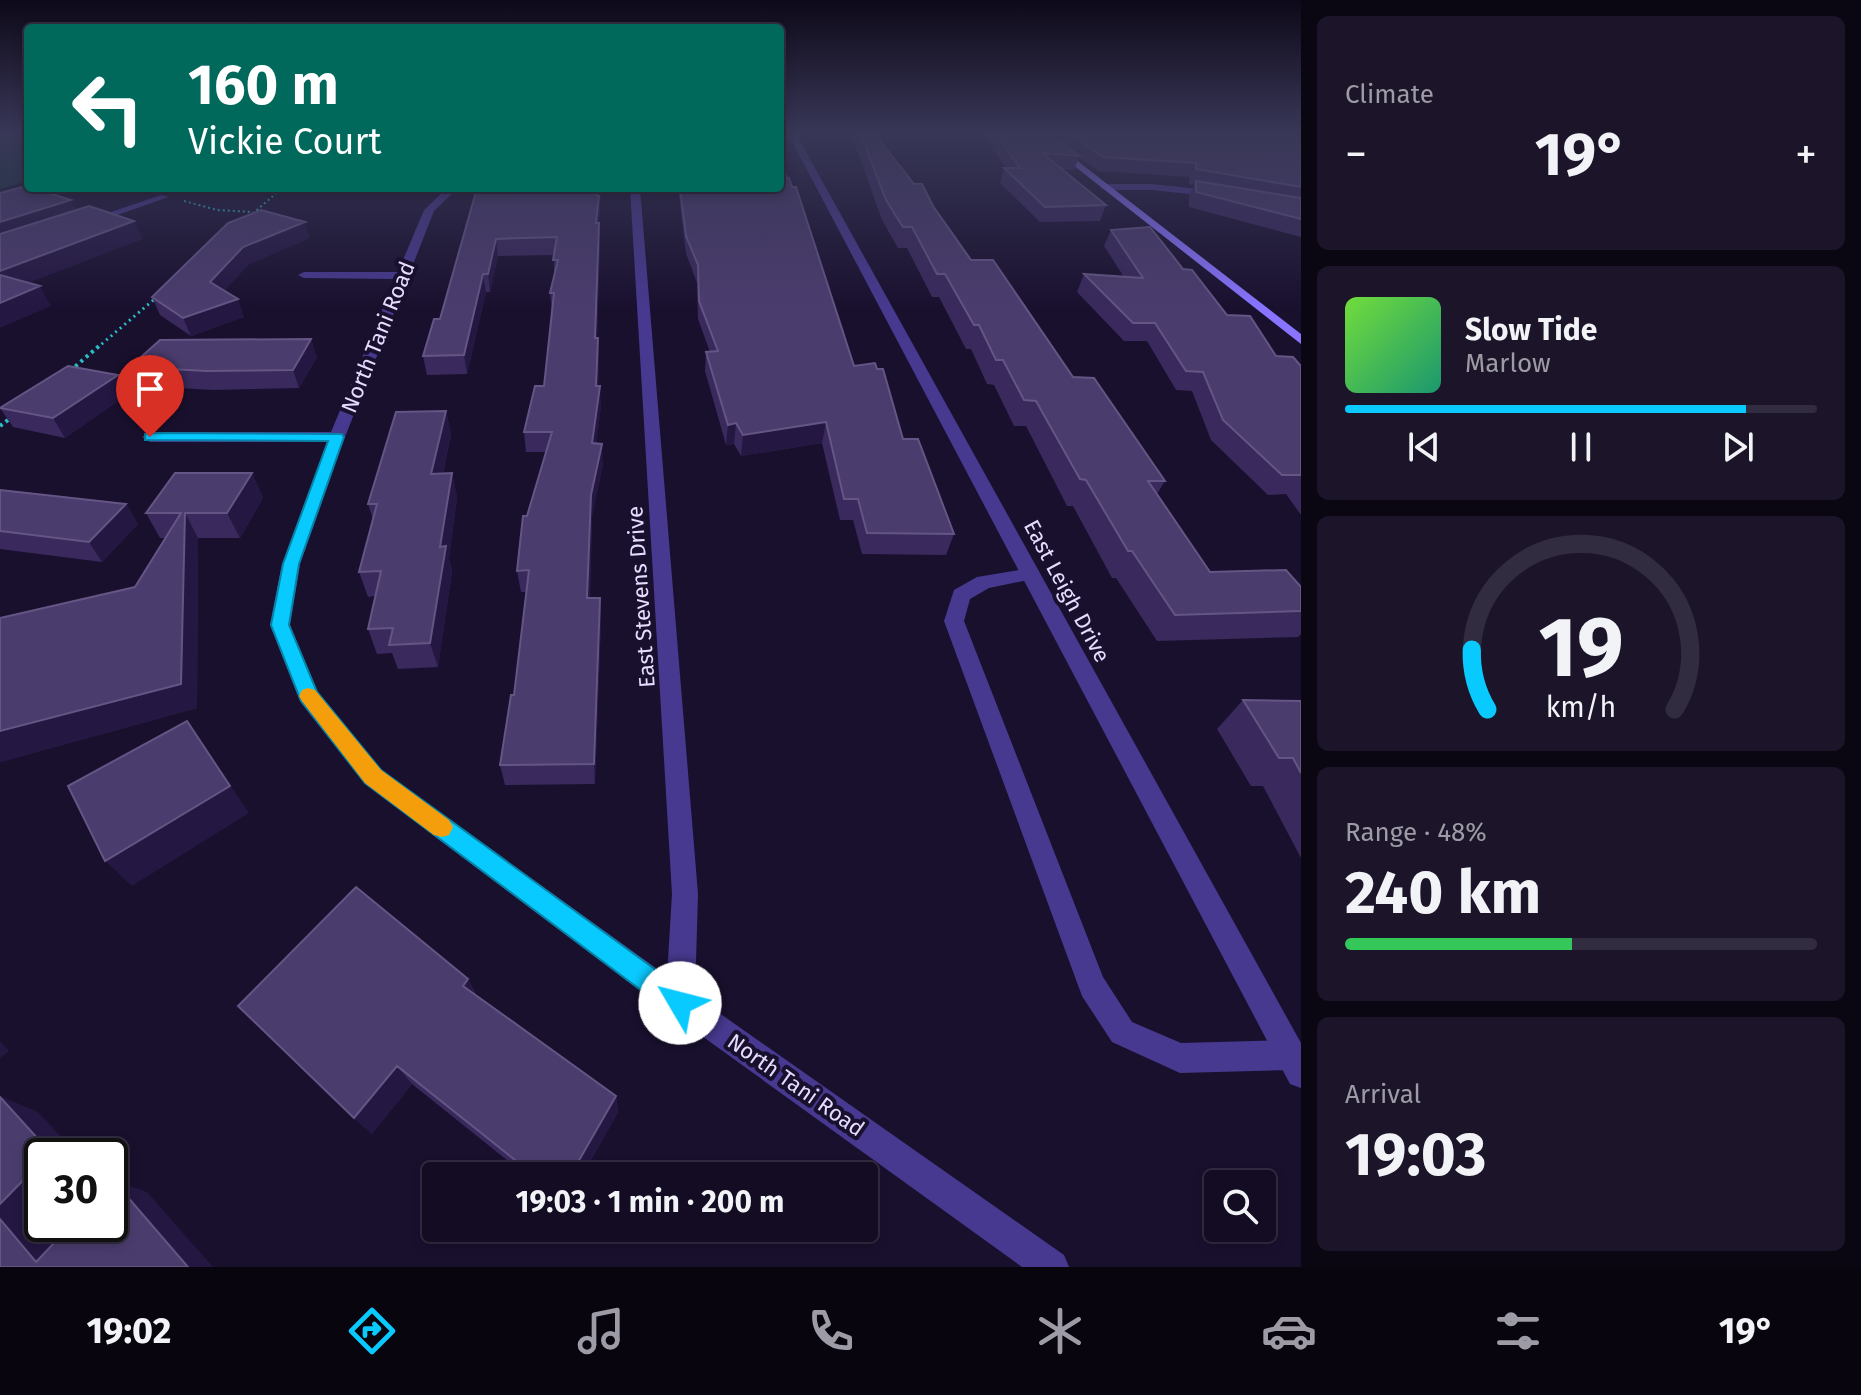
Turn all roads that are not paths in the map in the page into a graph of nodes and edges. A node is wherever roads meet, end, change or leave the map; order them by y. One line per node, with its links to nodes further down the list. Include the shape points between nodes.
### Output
1 (823, 191): 14 (street, East Leigh Drive)
2 (1110, 191): 11 (main road)
3 (1190, 191): 6 (street)
4 (449, 192): 10 (street, North Tani Road, via 429,210)
5 (635, 192): 15 (street, East Stevens Drive, via 685,894)
6 (1234, 196)
7 (164, 197): 8 (street)
8 (74, 226)
9 (304, 275): 10 (street)
10 (403, 276): 13 (street, North Tani Road)
11 (1301, 340)
12 (150, 437): 13 (street)
13 (337, 437): 15 (street, North Tani Road, via 291,564 280,625 308,695 373,777)
14 (1031, 574): 16 (street, East Leigh Drive); 16 (street, via 984,582 961,595 954,621 1092,986 1122,1032 1180,1058)
15 (680, 1003): 17 (street, North Tani Road)
16 (1296, 1064)
17 (1052, 1267)

